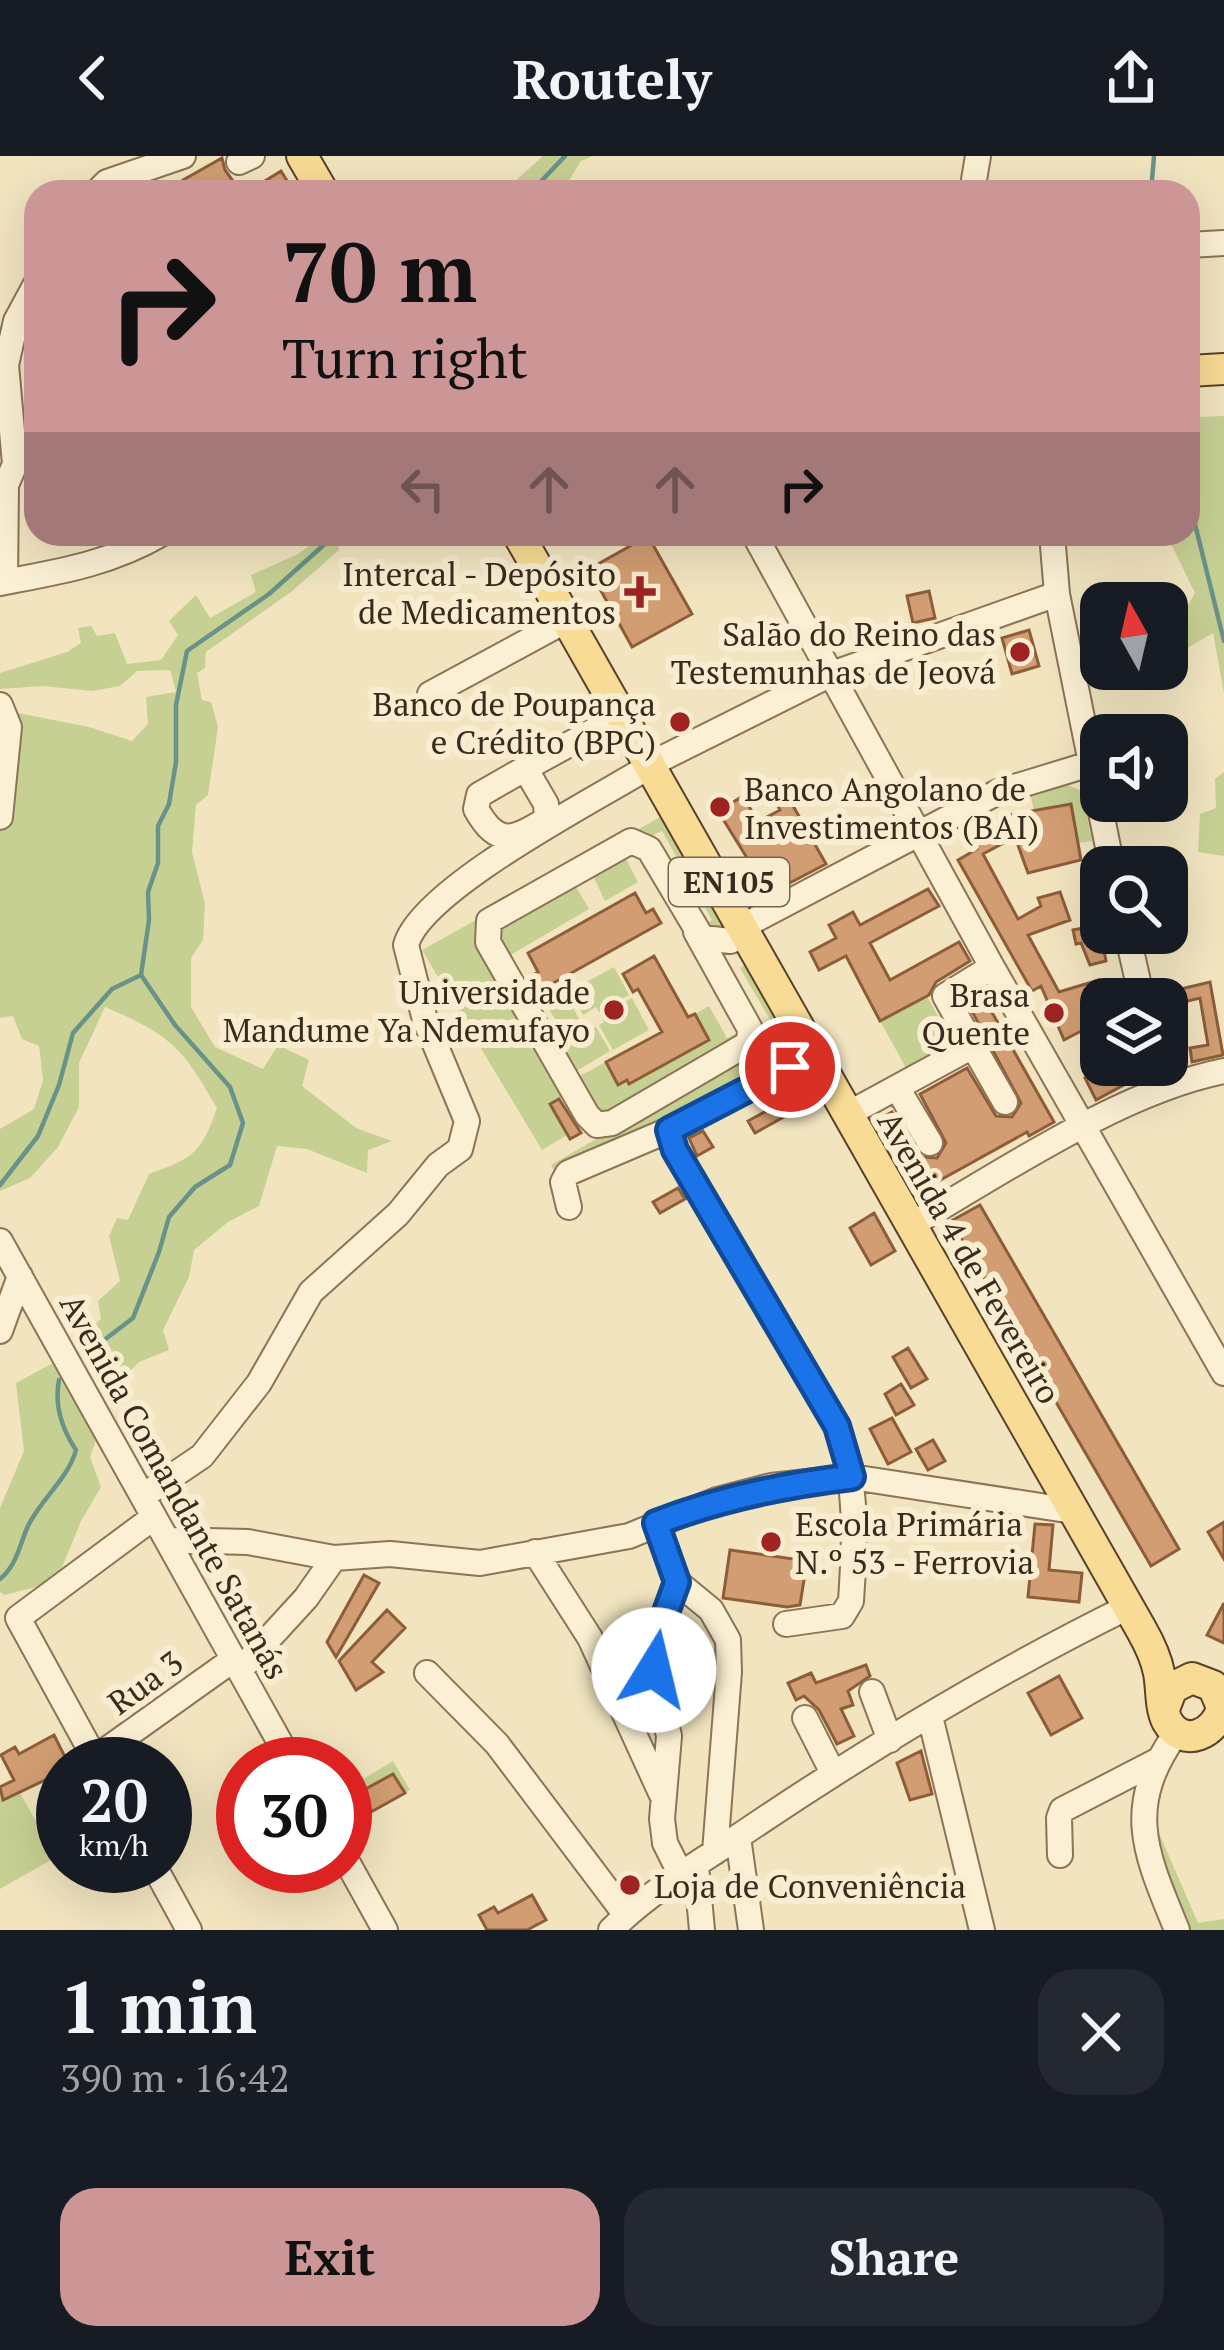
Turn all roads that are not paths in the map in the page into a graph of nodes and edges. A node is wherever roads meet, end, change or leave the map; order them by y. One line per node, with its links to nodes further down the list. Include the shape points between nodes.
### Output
1 (183, 156): 2 (street)
2 (112, 180)
3 (24, 306): 4 (street)
4 (3, 368): 10 (street, via 15,464 6,485)
5 (140, 546): 10 (street, via 70,571)
6 (525, 546): 12 (main road, Avenida 4 de Fevereiro / EN105)
7 (537, 546): 18 (main road, Avenida 4 de Fevereiro / EN105)
8 (760, 546): 13 (street)
9 (1053, 546): 11 (street)
10 (3, 582)
11 (1057, 594): 13 (street); 16 (street)
12 (567, 620): 14 (street); 17 (main road, Avenida 4 de Fevereiro / EN105)
13 (829, 675): 18 (street); 22 (street)
14 (430, 694)
15 (0, 705): 21 (street, via 9,728)
16 (1080, 714)
17 (622, 716): 18 (main road, Avenida 4 de Fevereiro / EN105); 20 (street)
18 (654, 763): 24 (main road, Avenida 4 de Fevereiro / EN105); 46 (street, via 472,876 409,936 425,1020 467,1121 460,1149 311,1292 259,1383)
19 (1080, 767): 22 (street, via 998,792)
20 (525, 769)
21 (0, 817)
22 (918, 832): 24 (street); 26 (street)
23 (697, 932): 24 (street, via 711,942); 25 (street); 25 (street, via 649,849 631,841 487,927 488,942 597,1125 749,1043)
24 (742, 932): 25 (street); 28 (main road, Avenida 4 de Fevereiro / EN105); 34 (main road, Avenida 4 de Fevereiro / EN105)
25 (715, 966)
26 (992, 968): 27 (street, via 945,996); 36 (street)
27 (973, 1046): 32 (street); 33 (street)
28 (814, 1055): 35 (street); 45 (main road, Avenida 4 de Fevereiro / EN105)
29 (1224, 1071): 30 (street)
30 (1188, 1074)
31 (1147, 1086): 36 (street)
32 (892, 1090): 34 (street); 37 (street)
33 (1005, 1102)
34 (859, 1108): 39 (main road, Avenida 4 de Fevereiro / EN105)
35 (669, 1130): 38 (street, via 568,1174); 44 (street, via 837,1426)
36 (1086, 1132): 39 (street); 43 (street)
37 (930, 1143)
38 (569, 1207)
39 (926, 1224): 55 (main road, Avenida 4 de Fevereiro / EN105, via 1167,1644)
40 (0, 1240): 41 (street, Avenida Comandante Satanás)
41 (20, 1276): 42 (street); 46 (street, Avenida Comandante Satanás)
42 (0, 1331)
43 (1224, 1373)
44 (852, 1477): 45 (street); 47 (street, via 771,1486); 52 (street, via 851,1600 842,1616)
45 (1073, 1511): 51 (main road, Avenida 4 de Fevereiro / EN105)
46 (155, 1518): 49 (street); 53 (street, Avenida Comandante Satanás); 60 (street, via 18,1618)
47 (656, 1523): 48 (street, via 629,1536); 50 (street)
48 (535, 1552): 49 (street, via 480,1563); 66 (street, via 590,1638)
49 (334, 1558): 53 (street, Rua 3, via 306,1598)
50 (677, 1582): 66 (street, via 654,1645 669,1736); 69 (street, via 711,1610 728,1640)
51 (1128, 1607): 57 (street); 59 (main road, Avenida 4 de Fevereiro / EN105)
52 (786, 1624)
53 (237, 1664): 61 (street, Rua 3); 62 (street, Avenida Comandante Satanás)
54 (428, 1673): 72 (street, via 497,1744)
55 (1216, 1685): 59 (main road, via 1222,1707 1213,1728); 59 (main road, via 1192,1678 1167,1694)
56 (872, 1691): 63 (street)
57 (930, 1716): 63 (street); 77 (street)
58 (805, 1718): 65 (street)
59 (1191, 1726): 64 (street)
60 (83, 1737)
61 (131, 1737)
62 (277, 1737)
63 (890, 1740): 65 (street)
64 (1156, 1760): 68 (street, via 1062,1810); 78 (street, via 1144,1841)
65 (833, 1773): 67 (street)
66 (661, 1793): 69 (street, via 665,1843)
67 (738, 1837): 69 (street); 76 (street)
68 (1060, 1855)
69 (697, 1864): 72 (street); 75 (street)
70 (169, 1893): 73 (street)
71 (364, 1893): 74 (street)
72 (618, 1923)
73 (189, 1930)
74 (385, 1930)
75 (702, 1930)
76 (751, 1930)
77 (982, 1930)
78 (1177, 1930)

